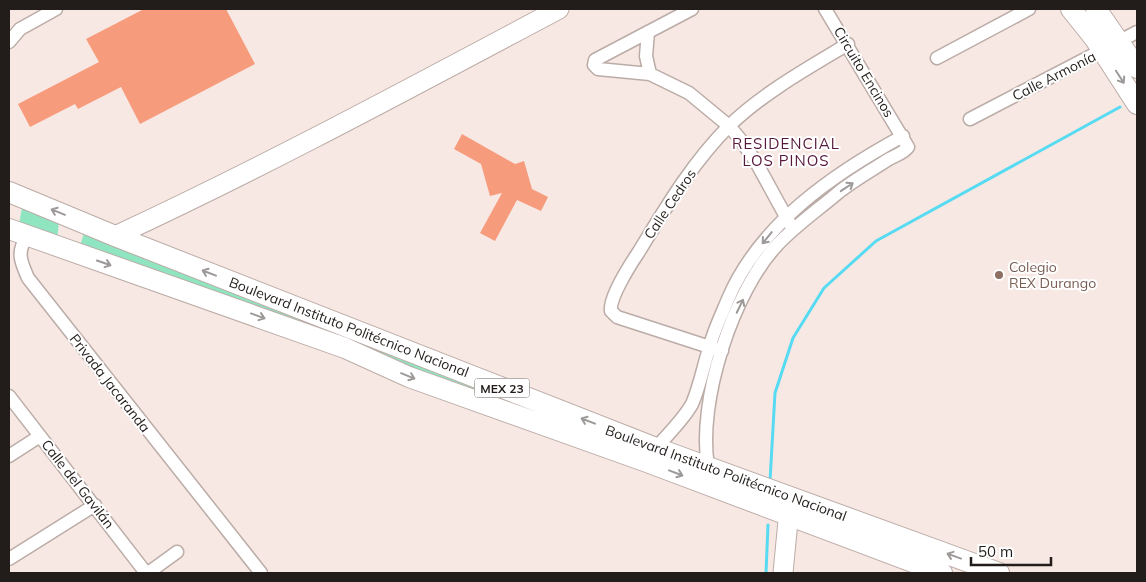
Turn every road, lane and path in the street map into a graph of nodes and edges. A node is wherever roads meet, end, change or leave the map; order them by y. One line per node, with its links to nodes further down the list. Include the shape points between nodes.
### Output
1 (56, 9): 10 (street, via 20,29)
2 (559, 9): 24 (street, via 313,140)
3 (692, 9): 8 (street)
4 (825, 9): 11 (street, Circuito Encinos)
5 (1029, 9): 13 (street)
6 (1071, 9): 12 (main road)
7 (1096, 9): 12 (main road)
8 (648, 32): 15 (street, via 646,56); 15 (street, via 595,60 594,65 598,69)
9 (1137, 32): 12 (street, Calle Armonía)
10 (9, 39)
11 (848, 44): 18 (street, Calle Cedros, via 786,83); 19 (street, Circuito Encinos)
12 (1111, 46): 14 (main road); 16 (main road, one-way to 16); 17 (street, Calle Armonía)
13 (937, 58)
14 (1137, 68)
15 (650, 74): 18 (street, via 689,93)
16 (1137, 104)
17 (970, 119)
18 (729, 126): 21 (street, via 756,162); 25 (street, Calle Cedros, via 674,193 631,263 610,306 617,317)
19 (903, 136): 21 (street, via 845,170); 22 (street, one-way to 19, via 841,191 907,149)
20 (9, 192): 24 (main road, Boulevard Instituto Politécnico Nacional / MEX 23, one-way to 20)
21 (786, 218): 22 (street); 25 (street, one-way to 25, via 741,274)
22 (794, 230): 26 (street, one-way to 22, via 751,284 778,245)
23 (18, 233): 32 (main road, Boulevard Instituto Politécnico Nacional / MEX 23, one-way to 32, via 345,348 409,376); 40 (street, Privada Jacaranda, via 20,258 28,278)
24 (115, 236): 32 (main road, Boulevard Instituto Politécnico Nacional / MEX 23, one-way to 24)
25 (709, 347): 26 (street, Calle Cedros); 27 (street)
26 (722, 351): 27 (street)
27 (705, 390): 29 (street); 30 (street)
28 (9, 396): 31 (street, Calle del Gavilán)
29 (684, 416): 30 (street); 32 (street)
30 (706, 425): 34 (street)
31 (40, 436): 33 (street); 35 (street, Calle del Gavilán)
32 (652, 455): 34 (main road, Boulevard Instituto Politécnico Nacional / MEX 23); 36 (main road, Boulevard Instituto Politécnico Nacional / MEX 23, one-way to 36)
33 (9, 456)
34 (708, 466): 36 (main road, Boulevard Instituto Politécnico Nacional / MEX 23)
35 (95, 505): 38 (street); 39 (street, Calle del Gavilán)
36 (789, 505): 41 (street); 42 (main road, Boulevard Instituto Politécnico Nacional / MEX 23); 43 (main road, Boulevard Instituto Politécnico Nacional / MEX 23, one-way to 36)
37 (177, 552): 39 (street)
38 (9, 559)
39 (147, 573)
40 (261, 573)
41 (783, 573)
42 (942, 573)
43 (1000, 573)

